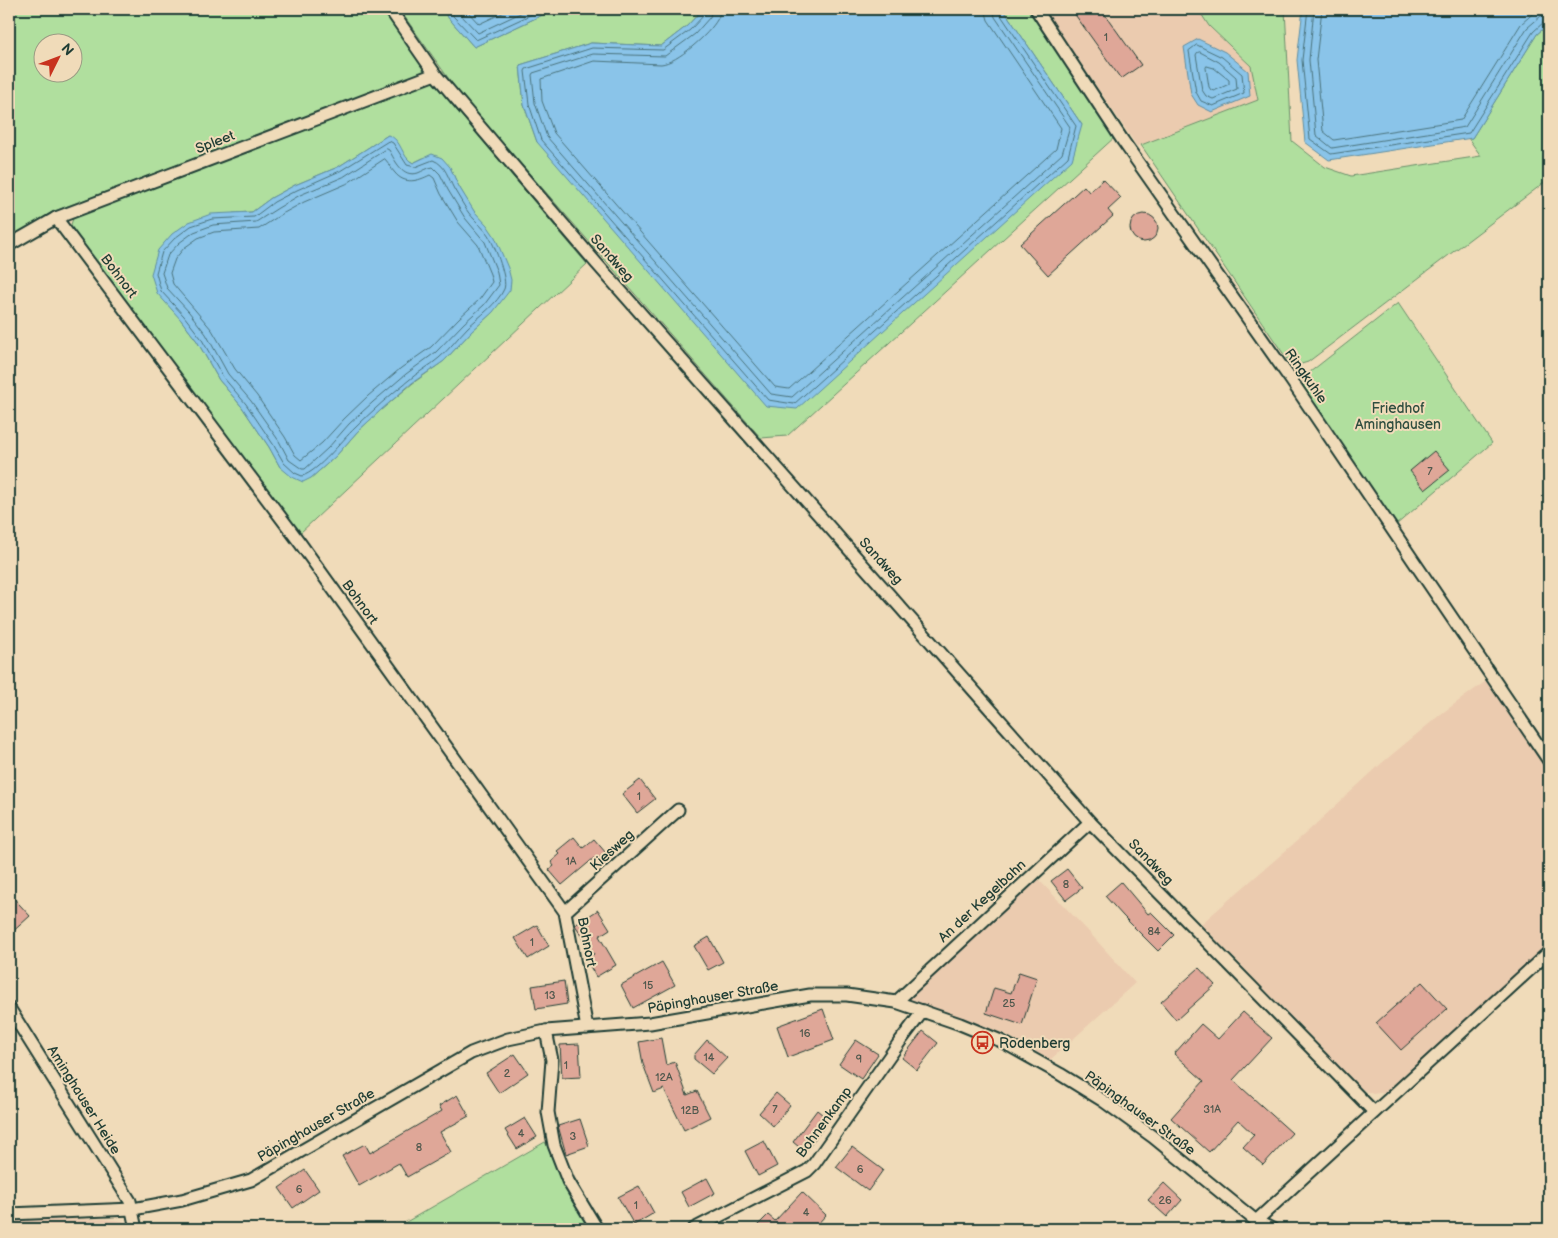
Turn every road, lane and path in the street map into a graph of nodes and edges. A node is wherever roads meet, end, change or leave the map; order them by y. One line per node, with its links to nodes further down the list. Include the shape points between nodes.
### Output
1 (390, 9): 3 (street, Sandweg)
2 (1036, 9): 6 (street, Ringkuhle, via 1123,141 1291,380)
3 (435, 74): 4 (street, Spleet); 8 (street, Sandweg, via 597,264)
4 (56, 218): 5 (street, Spleet); 9 (street, Bohnort, via 300,543)
5 (9, 245)
6 (1549, 761)
7 (678, 810): 9 (street, Kiesweg)
8 (1090, 822): 11 (street, An der Kegelbahn); 16 (street, Sandweg)
9 (565, 912): 14 (street, Bohnort)
10 (1549, 952): 16 (street)
11 (896, 1002): 13 (street, Päpinghauser Straße); 14 (street, Päpinghauser Straße, via 847,995 810,995 650,1023)
12 (9, 1008): 17 (street, Aminghauser Heide)
13 (923, 1011): 19 (street, Päpinghauser Straße, via 1001,1041 1102,1100 1153,1137); 20 (street, Bohnenkamp, via 814,1164)
14 (587, 1028): 15 (street, Päpinghauser Straße)
15 (546, 1031): 17 (street, Päpinghauser Straße, via 508,1039 472,1053 251,1180 182,1200); 22 (street, via 552,1060 548,1112 554,1145 568,1181)
16 (1374, 1112): 19 (street)
17 (133, 1209): 18 (street, Päpinghauser Straße); 21 (street, Aminghauser Heide)
18 (9, 1214)
19 (1256, 1222): 24 (street, Päpinghauser Straße)
20 (711, 1226): 23 (street, Bohnenkamp)
21 (136, 1229)
22 (597, 1229)
23 (694, 1229)
24 (1272, 1229)

